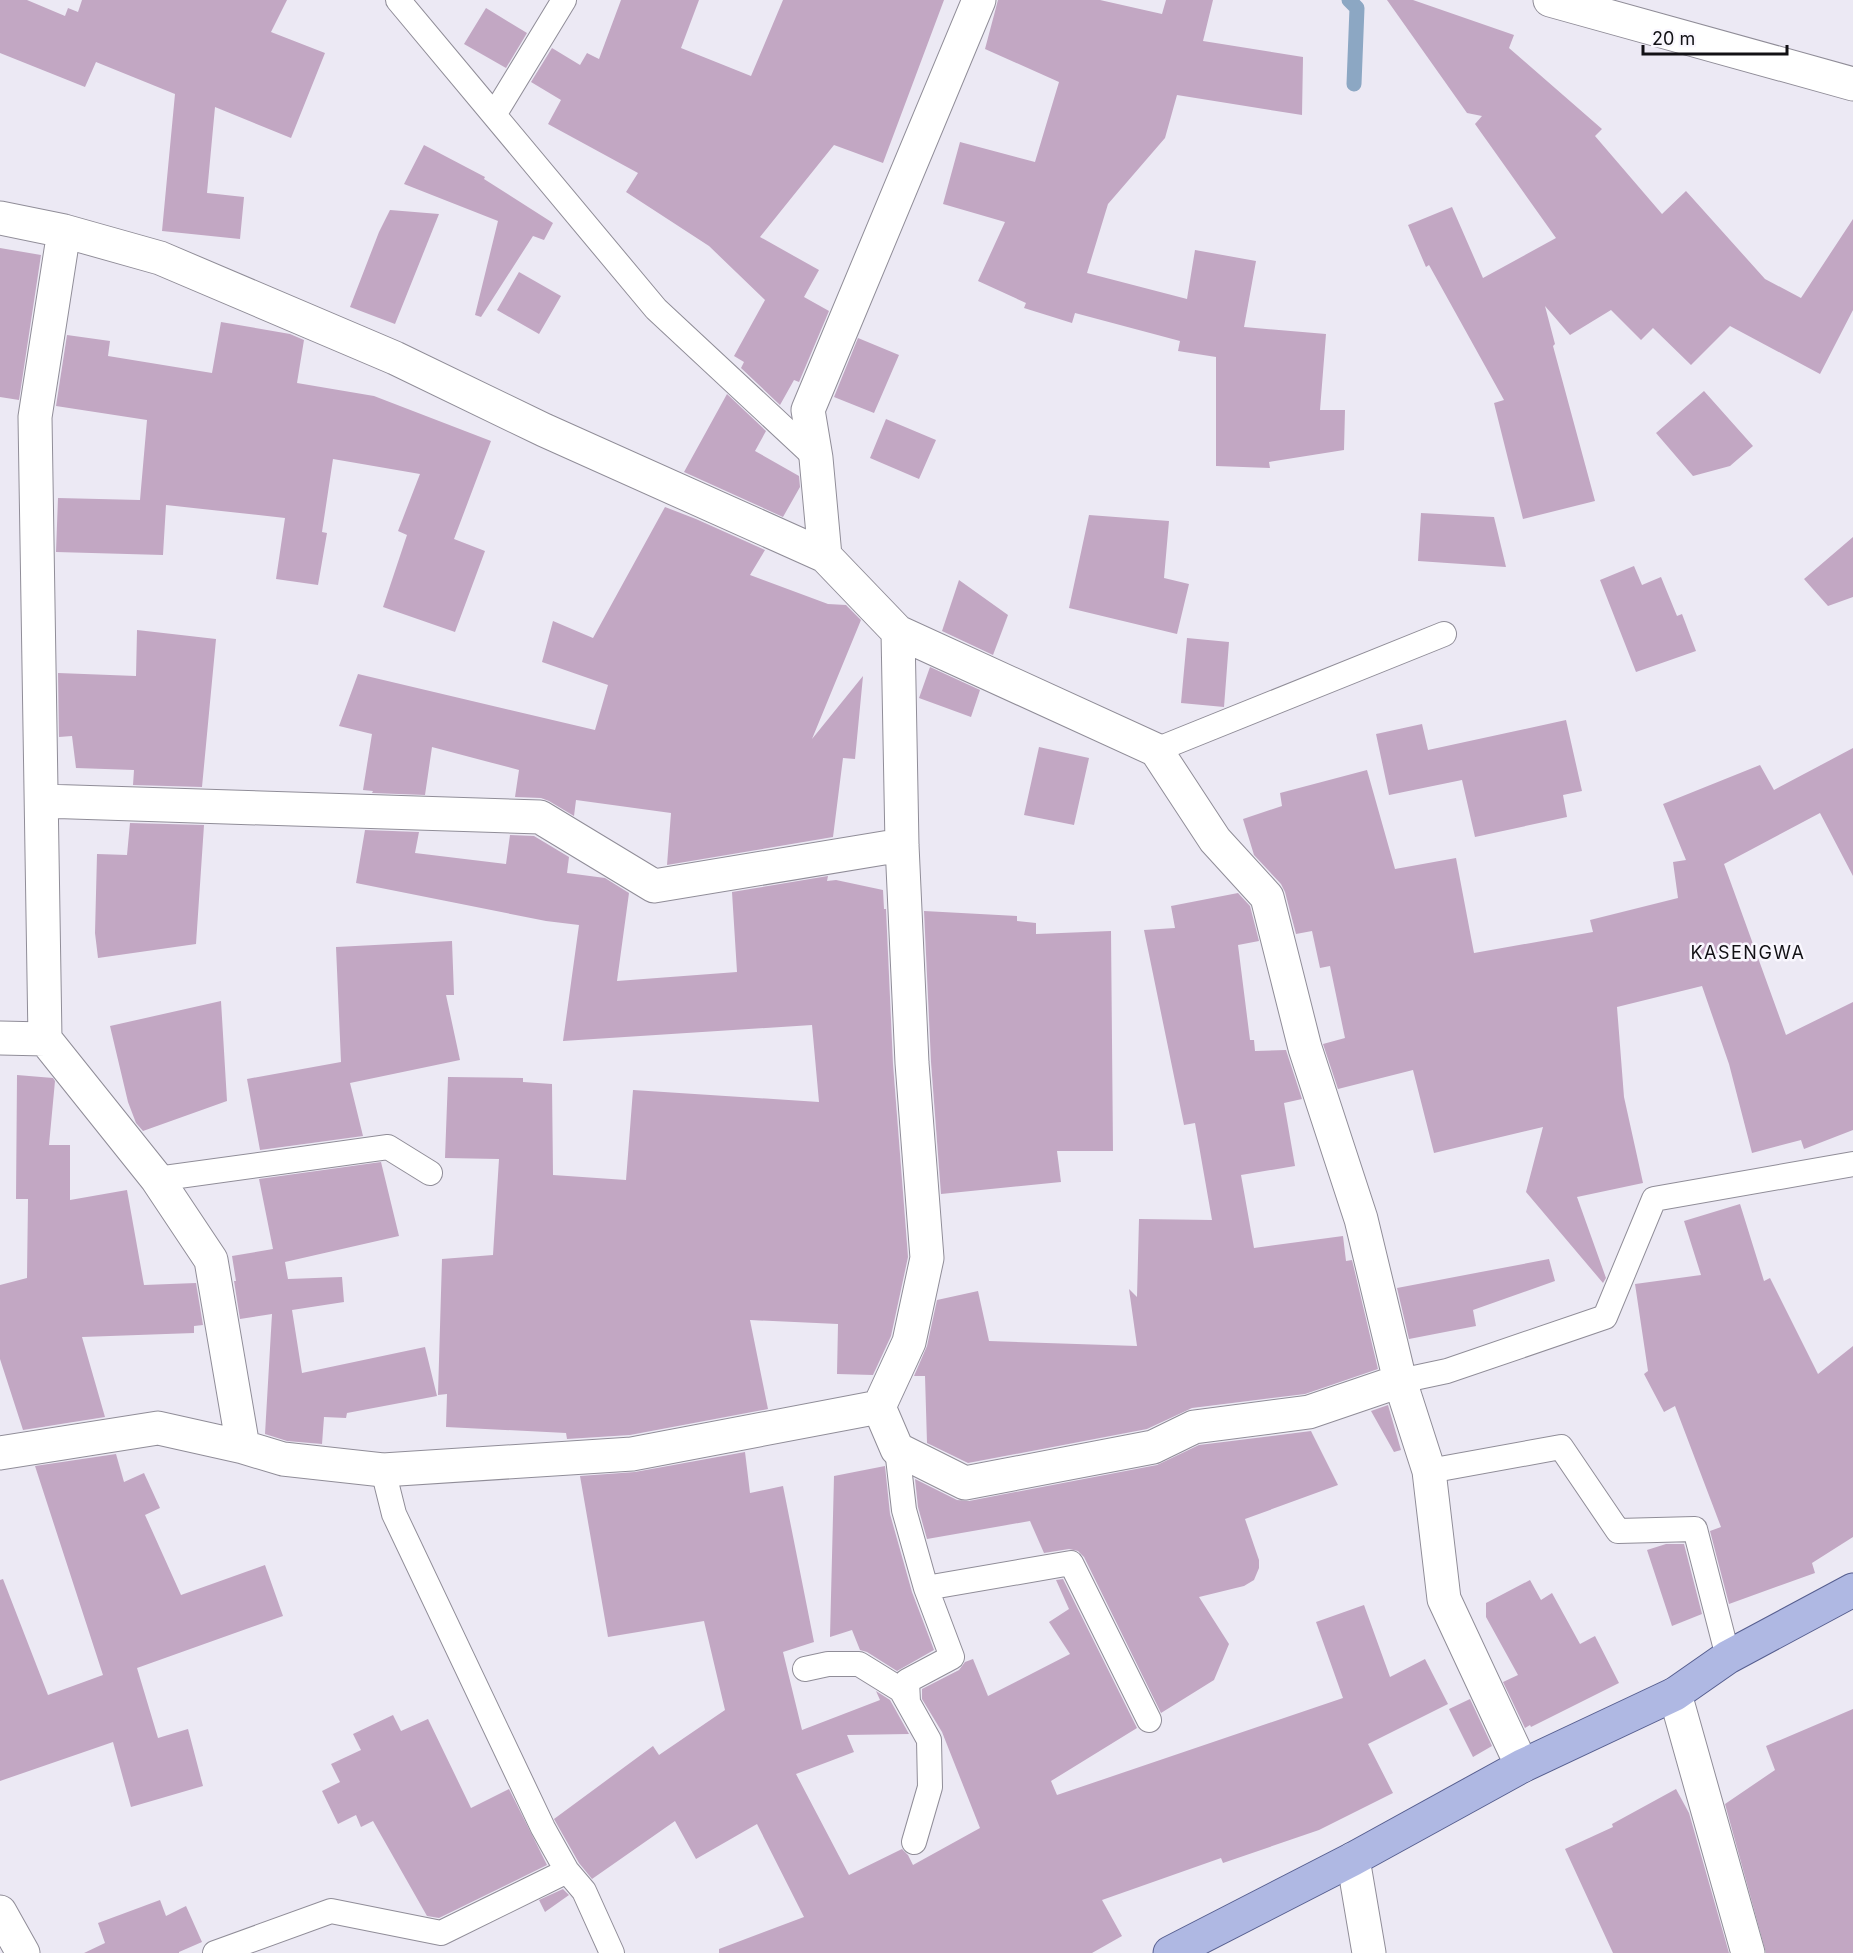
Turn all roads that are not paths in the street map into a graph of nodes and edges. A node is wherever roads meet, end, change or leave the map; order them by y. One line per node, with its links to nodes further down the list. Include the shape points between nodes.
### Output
1 (398, 0): 6 (lane)
2 (564, 0): 6 (lane)
3 (979, 0): 9 (street, via 808,410)
4 (1551, 0): 5 (street)
5 (1853, 84)
6 (494, 115): 9 (lane, via 656,309)
7 (0, 218): 8 (street)
8 (64, 231): 10 (street, via 160,258 395,358 544,430); 14 (street, via 35,417)
9 (816, 458): 10 (street)
10 (825, 556): 11 (street)
11 (898, 632): 13 (street); 15 (street)
12 (1444, 634): 13 (lane)
13 (1156, 750): 21 (street, via 1215,840 1267,897 1305,1048 1361,1218)
14 (42, 801): 15 (street, via 540,817 654,886); 17 (street)
15 (903, 845): 22 (street, via 912,1063 927,1258 909,1342)
16 (0, 1038): 17 (street)
17 (45, 1039): 20 (street)
18 (1853, 1164): 21 (lane, via 1654,1199 1605,1317 1448,1371)
19 (430, 1173): 20 (lane, via 388,1147)
20 (157, 1179): 23 (street, via 211,1260)
21 (1400, 1382): 24 (street, via 1309,1412 1194,1426 1153,1447 966,1483); 27 (street)
22 (879, 1407): 24 (street); 26 (street, via 632,1454)
23 (243, 1447): 25 (street, via 158,1428); 26 (street, via 283,1459)
24 (897, 1449): 28 (lane, via 904,1510)
25 (0, 1453)
26 (383, 1470): 38 (lane, via 394,1514)
27 (1429, 1471): 30 (lane, via 1561,1448 1618,1532 1695,1529); 35 (street, via 1444,1599)
28 (926, 1588): 33 (lane, via 952,1657 907,1682); 34 (lane, via 1071,1563)
29 (1853, 1590): 30 (main road)
30 (1728, 1657): 32 (main road)
31 (805, 1669): 33 (lane, via 859,1664 901,1690)
32 (1675, 1694): 35 (main road); 45 (street)
33 (908, 1702): 36 (lane, via 928,1740 930,1787)
34 (1149, 1720)
35 (1522, 1766): 37 (main road)
36 (914, 1842)
37 (1353, 1859): 43 (main road); 44 (street)
38 (567, 1871): 41 (lane, via 441,1933 331,1911); 42 (lane, via 584,1891)
39 (0, 1912): 40 (street)
40 (23, 1953)
41 (215, 1953)
42 (612, 1953)
43 (1170, 1953)
44 (1369, 1953)
45 (1748, 1953)

